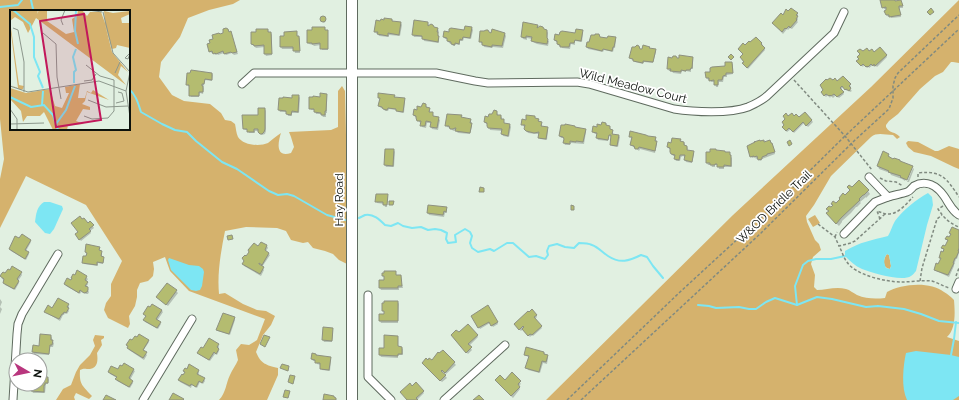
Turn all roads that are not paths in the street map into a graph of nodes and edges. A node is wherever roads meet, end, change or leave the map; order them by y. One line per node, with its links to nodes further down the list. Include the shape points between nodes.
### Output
1 (352, 0): 3 (street, Hay Road)
2 (844, 12): 3 (street, Wild Meadow Court, via 834,33 790,76 757,103 736,110 687,111 669,108 576,82 488,83 436,73)
3 (352, 73): 4 (street, Wild Meadow Court, via 254,73); 15 (street, Hay Road)
4 (242, 84)
5 (870, 173): 6 (street)
6 (888, 197): 7 (street, via 907,192 916,185 934,185); 8 (street, via 875,202)
7 (959, 216)
8 (844, 234)
9 (58, 254): 13 (street, via 18,324)
10 (368, 295): 16 (street, via 368,377)
11 (192, 319): 14 (street)
12 (505, 345): 17 (street)
13 (13, 400)
14 (143, 400)
15 (352, 400)
16 (391, 400)
17 (444, 400)

